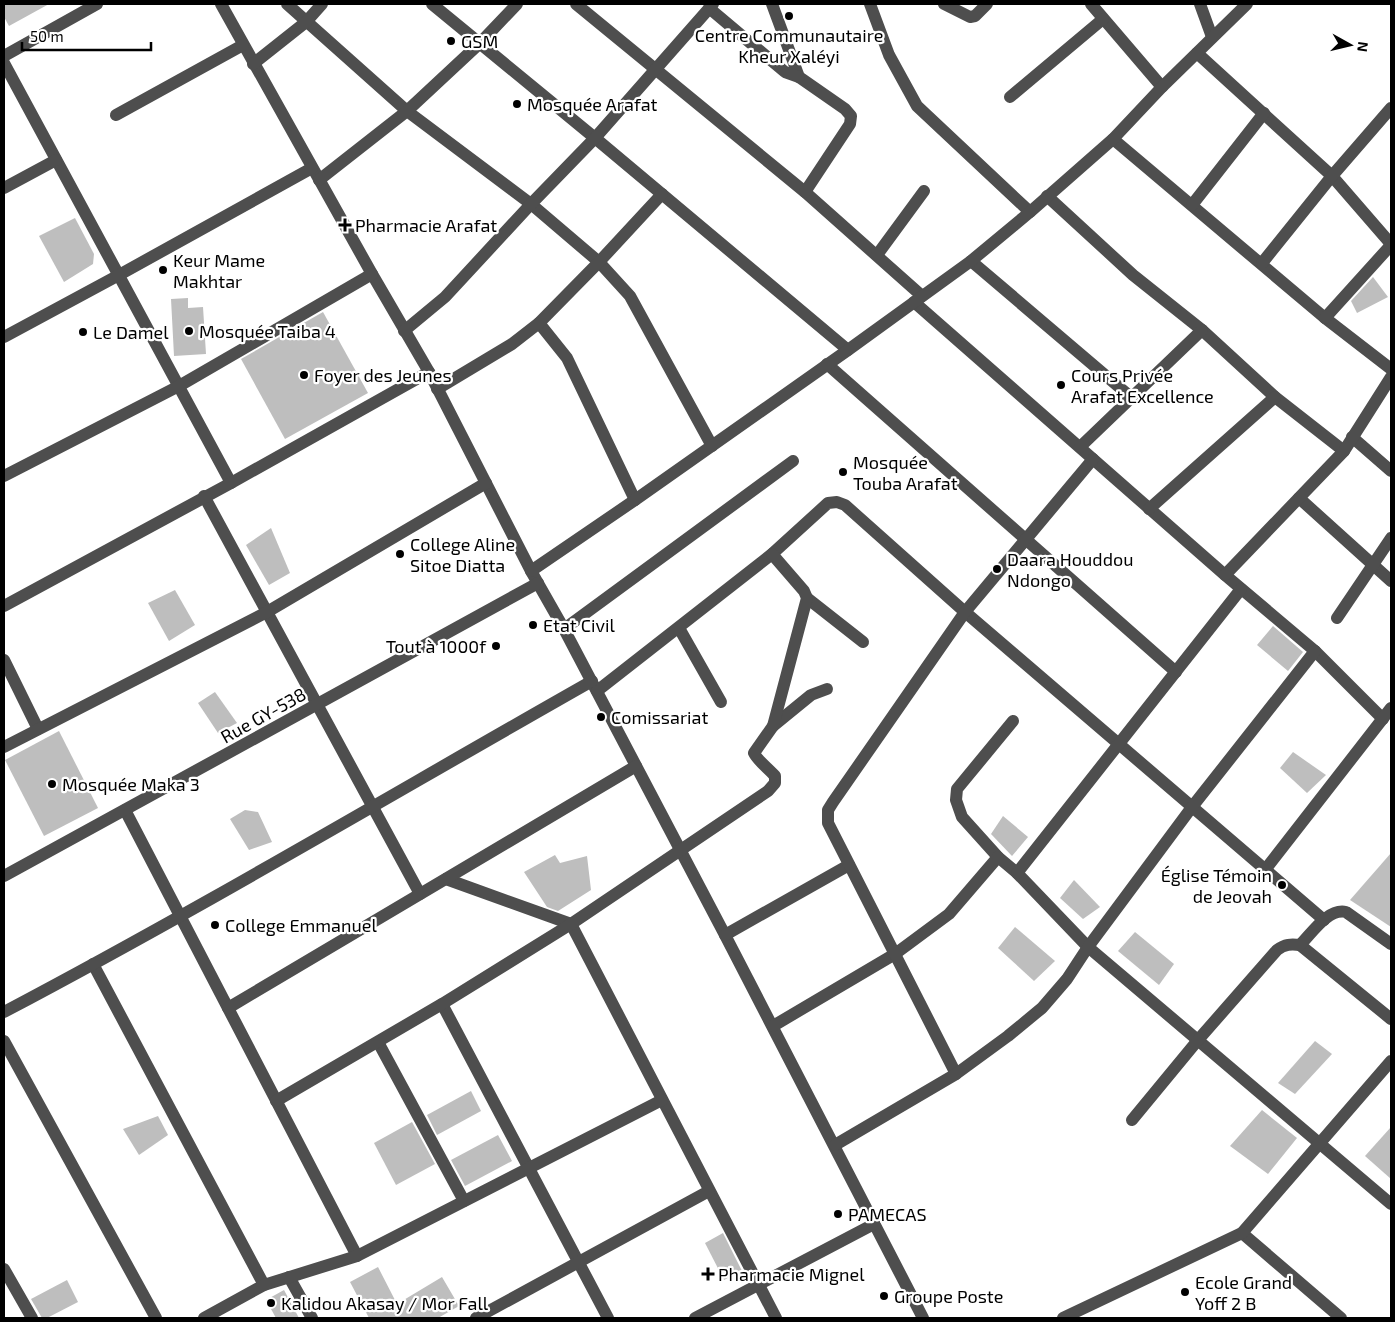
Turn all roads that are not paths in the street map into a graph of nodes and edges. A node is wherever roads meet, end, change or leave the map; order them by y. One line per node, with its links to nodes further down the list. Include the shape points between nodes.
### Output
1 (97, 4): 22 (street)
2 (221, 4): 20 (street)
3 (287, 4): 17 (street)
4 (322, 4): 17 (street)
5 (432, 4): 19 (street)
6 (517, 4): 19 (street)
7 (576, 4): 25 (street)
8 (772, 4): 26 (street)
9 (870, 4): 46 (street, via 889,55 917,106)
10 (944, 4): 11 (street, via 970,17)
11 (988, 4)
12 (1200, 4): 18 (street)
13 (1247, 4): 18 (street)
14 (1094, 5): 16 (street)
15 (711, 6): 25 (street); 26 (street, via 785,72)
16 (1103, 20): 27 (street); 28 (street)
17 (306, 22): 24 (street); 30 (street)
18 (1212, 37): 21 (street)
19 (480, 43): 30 (street); 33 (street)
20 (243, 45): 24 (street); 32 (street)
21 (1197, 53): 27 (street); 31 (street)
22 (4, 56)
23 (4, 63): 35 (street)
24 (253, 64): 36 (street)
25 (656, 69): 33 (street); 41 (street)
26 (799, 78): 41 (street, via 851,116 850,124)
27 (1162, 87): 34 (street)
28 (1010, 97)
29 (1391, 108): 37 (street)
30 (406, 111): 38 (street); 44 (street)
31 (1264, 113): 37 (street); 45 (street)
32 (116, 115)
33 (595, 138): 42 (street); 44 (street)
34 (1113, 139): 43 (street); 45 (street)
35 (56, 160): 39 (street); 53 (street)
36 (312, 168): 38 (street); 53 (street)
37 (1332, 176): 47 (street); 51 (street)
38 (319, 180): 52 (street)
39 (4, 188)
40 (924, 190): 48 (street)
41 (805, 192): 48 (street)
42 (662, 194): 50 (street); 60 (street)
43 (1047, 196): 46 (street); 58 (street, via 1133,276)
44 (530, 204): 50 (street); 57 (street, via 446,297)
45 (1192, 205): 51 (street)
46 (1030, 212): 49 (street)
47 (1391, 245): 55 (street)
48 (878, 255): 54 (street)
49 (970, 261): 54 (street); 68 (street)
50 (599, 262): 56 (street); 70 (street, via 630,296)
51 (1262, 264): 55 (street)
52 (372, 274): 57 (street); 65 (street)
53 (119, 275): 59 (street); 65 (street)
54 (918, 299): 60 (street); 71 (street)
55 (1325, 318): 62 (street)
56 (539, 323): 66 (street, via 512,344); 81 (street, via 567,358)
57 (404, 330): 63 (street)
58 (1202, 330): 67 (street); 68 (street)
59 (4, 337)
60 (848, 350): 61 (street)
61 (827, 364): 70 (street); 84 (street)
62 (1391, 369)
63 (429, 372): 66 (street); 77 (street)
64 (1391, 376): 69 (street)
65 (179, 386): 76 (street); 77 (street)
66 (437, 388): 78 (street)
67 (1275, 397): 72 (street); 82 (street)
68 (1132, 398): 71 (street)
69 (1352, 437): 72 (street); 75 (street)
70 (712, 446): 81 (street)
71 (1080, 447): 73 (street)
72 (1344, 451): 80 (street)
73 (1093, 459): 82 (street); 84 (street)
74 (793, 461): 98 (street)
75 (1391, 471)
76 (4, 476)
77 (232, 482): 79 (street)
78 (486, 483): 87 (street); 94 (street)
79 (204, 496): 93 (street); 94 (street)
80 (1299, 498): 86 (street); 88 (street)
81 (635, 500): 87 (street)
82 (1148, 509): 88 (street)
83 (1391, 538): 86 (street)
84 (1026, 540): 95 (street); 102 (street)
85 (772, 554): 92 (street); 95 (street, via 828,503 845,504); 97 (street)
86 (1373, 565): 89 (street); 96 (street)
87 (531, 571): 90 (street)
88 (1225, 576): 91 (street)
89 (1391, 581)
90 (538, 583): 98 (street); 106 (street, Rue GY-538)
91 (1241, 589): 100 (street); 102 (street)
92 (807, 598): 99 (street); 110 (street)
93 (4, 606)
94 (267, 612): 106 (street); 111 (street)
95 (965, 612): 112 (street); 120 (street, via 828,810 828,824)
96 (1337, 618)
97 (679, 628): 103 (street); 105 (street)
98 (564, 629): 103 (street)
99 (863, 642)
100 (1315, 651): 108 (street); 116 (street)
101 (4, 660): 111 (street)
102 (1176, 672): 112 (street)
103 (594, 686): 114 (street); 115 (street)
104 (827, 689): 110 (street, via 805,699)
105 (720, 702)
106 (317, 705): 115 (street); 117 (street, Rue GY-538)
107 (1391, 708): 108 (street)
108 (1383, 720): 121 (street)
109 (1012, 721): 119 (street, via 957,789 956,800 962,817)
110 (773, 726): 118 (street, via 754,753 775,776 775,783)
111 (38, 729): 113 (street)
112 (1119, 745): 116 (street); 122 (street)
113 (4, 747)
114 (636, 766): 118 (street); 124 (street)
115 (372, 806): 125 (street); 126 (street)
116 (1192, 807): 121 (street); 132 (street)
117 (125, 810): 123 (street, Rue GY-538); 126 (street)
118 (680, 849): 128 (street); 129 (street)
119 (998, 857): 122 (street); 133 (street, via 949,914)
120 (849, 865): 129 (street); 133 (street)
121 (1265, 870): 127 (street)
122 (1017, 874): 132 (street)
123 (4, 876)
124 (446, 879): 125 (street); 128 (street)
125 (420, 894): 136 (street)
126 (180, 916): 134 (street); 136 (street)
127 (1324, 920): 130 (street, via 1334,912 1346,912); 131 (street)
128 (571, 924): 135 (street); 145 (street)
129 (725, 935): 139 (street)
130 (1391, 944)
131 (1300, 945): 138 (street); 140 (street, via 1291,944 1277,950)
132 (1088, 947): 140 (street); 144 (street, via 1042,1008)
133 (895, 954): 139 (street); 144 (street)
134 (94, 964): 137 (street); 160 (street)
135 (442, 1004): 142 (street); 150 (street)
136 (228, 1008): 146 (street)
137 (4, 1012)
138 (1391, 1019)
139 (772, 1026): 149 (street)
140 (1198, 1040): 147 (street); 148 (street)
141 (4, 1041): 163 (street)
142 (378, 1042): 146 (street); 152 (street)
143 (1391, 1061): 148 (street)
144 (956, 1074): 149 (street)
145 (662, 1100): 150 (street); 151 (street)
146 (276, 1101): 156 (street)
147 (1132, 1120)
148 (1320, 1143): 153 (street); 155 (street)
149 (834, 1145): 154 (street)
150 (528, 1168): 152 (street); 157 (street)
151 (709, 1190): 157 (street); 161 (street)
152 (464, 1201): 156 (street)
153 (1391, 1204)
154 (874, 1224): 161 (street); 170 (street)
155 (1242, 1233): 171 (street); 172 (street)
156 (357, 1256): 159 (street)
157 (578, 1264): 166 (street); 167 (street)
158 (4, 1269): 162 (street)
159 (289, 1277): 160 (street); 165 (street)
160 (264, 1285): 164 (street)
161 (758, 1285): 168 (street); 169 (street)
162 (32, 1318)
163 (156, 1318)
164 (204, 1318)
165 (312, 1318)
166 (476, 1318)
167 (608, 1318)
168 (695, 1318)
169 (776, 1318)
170 (923, 1318)
171 (1063, 1318)
172 (1341, 1318)

